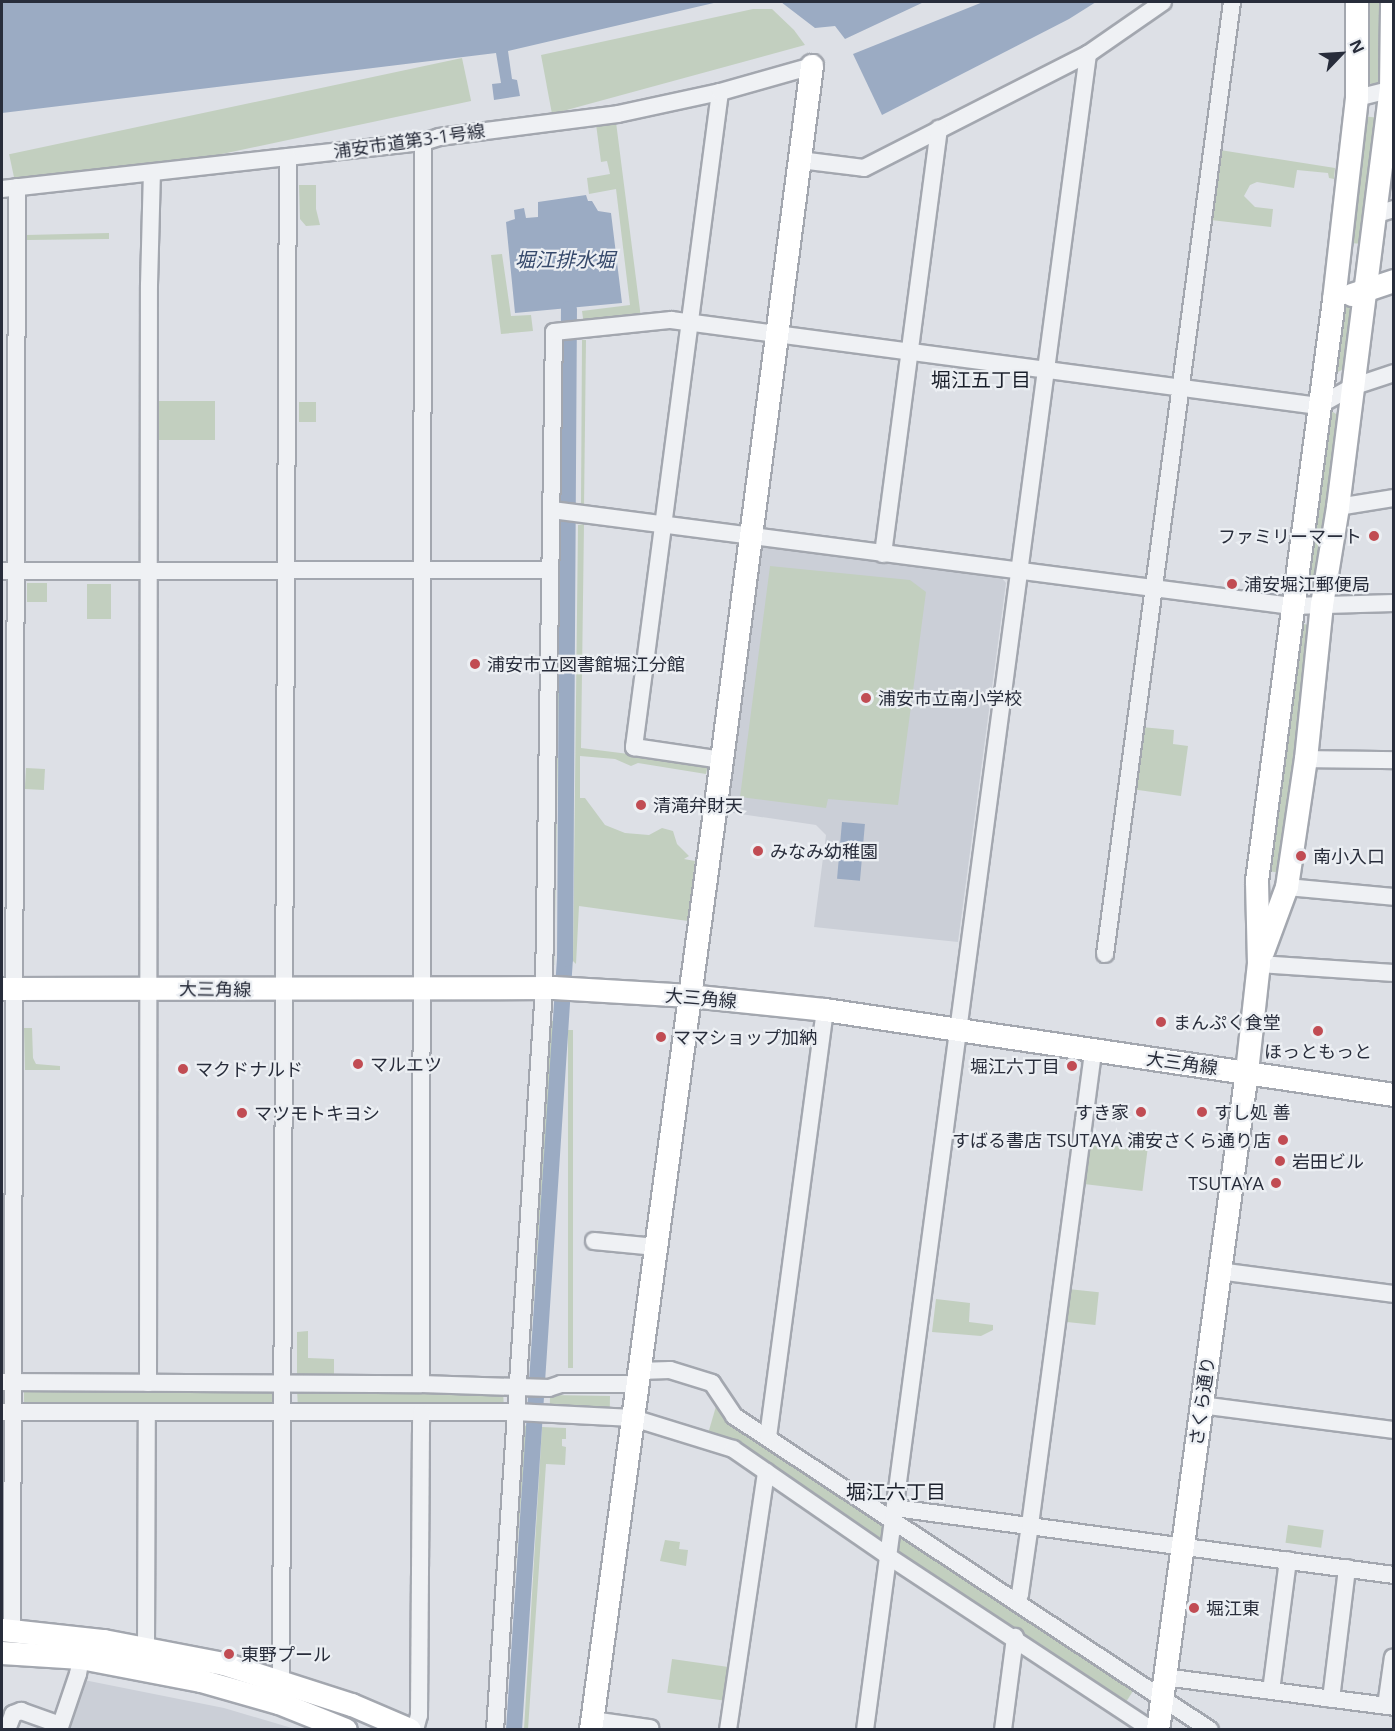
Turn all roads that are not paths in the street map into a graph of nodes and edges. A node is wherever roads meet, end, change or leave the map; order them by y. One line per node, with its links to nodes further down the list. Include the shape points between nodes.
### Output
1 (1163, 2): 5 (street)
2 (1233, 2): 26 (street)
3 (1357, 2): 9 (street)
4 (1392, 2): 7 (street)
5 (1088, 54): 10 (street); 23 (street)
6 (812, 66): 8 (street, 浦安市道第3-1号線); 13 (street)
7 (1392, 90): 9 (street); 16 (street)
8 (720, 92): 11 (street, 浦安市道第3-1号線, via 618,114 439,136); 20 (street)
9 (1357, 98): 19 (street)
10 (939, 129): 13 (street, via 864,168); 22 (street)
11 (423, 142): 12 (street, 浦安市道第3-1号線); 37 (street)
12 (288, 157): 14 (street, 浦安市道第3-1号線); 35 (street)
13 (800, 160): 21 (street)
14 (152, 173): 15 (street, 浦安市道第3-1号線); 34 (street)
15 (9, 188): 39 (street)
16 (1384, 212): 18 (street)
17 (1394, 281): 18 (street)
18 (1364, 291): 19 (street); 25 (street)
19 (1334, 300): 27 (street)
20 (689, 323): 21 (street); 30 (street, via 671,320 554,332); 31 (street)
21 (777, 335): 22 (street); 32 (street)
22 (909, 353): 23 (street); 33 (street)
23 (1047, 371): 26 (street); 36 (street)
24 (1394, 373): 25 (street)
25 (1352, 387): 27 (street); 29 (street)
26 (1181, 388): 27 (street); 40 (street)
27 (1318, 406): 43 (street)
28 (1394, 498): 29 (street)
29 (1338, 507): 42 (street)
30 (552, 510): 31 (street); 38 (street)
31 (663, 523): 32 (street); 46 (street, via 634,747)
32 (750, 535): 33 (street); 46 (street)
33 (883, 554): 36 (street)
34 (150, 569): 35 (street); 39 (street); 52 (street)
35 (286, 569): 37 (street); 55 (street)
36 (1021, 569): 40 (street); 59 (street)
37 (422, 570): 38 (street); 56 (street)
38 (550, 570): 53 (street)
39 (8, 571): 54 (street)
40 (1154, 589): 43 (street); 49 (street)
41 (1394, 603): 42 (street)
42 (1322, 605): 43 (street); 44 (street)
43 (1292, 606): 50 (street, via 1257,881)
44 (1306, 759): 45 (street); 47 (street)
45 (1394, 759)
46 (722, 760): 57 (street)
47 (1287, 887): 48 (street); 50 (street)
48 (1394, 897)
49 (1105, 954)
50 (1259, 964): 51 (street); 61 (street, さくら通り)
51 (1394, 973)
52 (149, 988): 54 (street, 大三角線); 55 (street, 大三角線); 69 (street)
53 (557, 988): 56 (street, 大三角線); 57 (street, 大三角線); 72 (street)
54 (7, 989): 68 (street)
55 (286, 990): 56 (street, 大三角線); 70 (street)
56 (420, 990): 71 (street)
57 (690, 996): 58 (street, 大三角線); 64 (street)
58 (825, 1010): 59 (street, 大三角線); 81 (street)
59 (958, 1030): 60 (street, 大三角線); 83 (street)
60 (1093, 1051): 61 (street, 大三角線); 84 (street)
61 (1247, 1072): 62 (street, 大三角線); 65 (street, さくら通り)
62 (1394, 1095)
63 (594, 1241): 64 (street)
64 (656, 1247): 67 (street)
65 (1219, 1271): 66 (street); 73 (street, さくら通り)
66 (1394, 1294)
67 (638, 1377): 72 (street, via 549,1388); 79 (street); 81 (street, via 670,1370 711,1383 734,1416)
68 (7, 1382): 69 (street); 74 (street)
69 (148, 1383): 70 (street)
70 (284, 1384): 71 (street); 76 (street)
71 (421, 1384): 72 (street)
72 (521, 1385): 78 (street)
73 (1202, 1405): 80 (street); 85 (street, さくら通り)
74 (7, 1412): 75 (street); 91 (street)
75 (147, 1413): 76 (street); 93 (street)
76 (284, 1413): 77 (street); 97 (street)
77 (421, 1413): 78 (street); 108 (street, via 419,1715)
78 (519, 1413): 79 (street); 109 (street)
79 (633, 1418): 82 (street, via 733,1449); 102 (street)
80 (1394, 1430)
81 (768, 1437): 83 (street)
82 (766, 1472): 86 (street); 110 (street)
83 (894, 1515): 84 (street); 86 (street); 90 (street)
84 (1030, 1525): 85 (street); 90 (street)
85 (1182, 1546): 87 (street); 98 (street, さくら通り)
86 (888, 1556): 92 (street); 111 (street)
87 (1288, 1560): 88 (street); 99 (street)
88 (1347, 1568): 89 (street); 100 (street)
89 (1394, 1575)
90 (1016, 1602): 98 (street)
91 (7, 1630): 93 (street)
92 (1015, 1637): 112 (street); 113 (street)
93 (146, 1648): 97 (street)
94 (2, 1653): 96 (street)
95 (1393, 1657): 101 (street)
96 (81, 1658): 103 (street); 106 (street, via 242,1692)
97 (281, 1681): 107 (street)
98 (1163, 1687): 99 (street); 114 (street, さくら通り); 115 (street)
99 (1271, 1690): 100 (street)
100 (1331, 1699): 101 (street)
101 (1390, 1706)
102 (592, 1725): 104 (street)
103 (59, 1727): 105 (street, via 21,1711 13,1714)
104 (650, 1728)
105 (7, 1730)
106 (346, 1730)
107 (410, 1730)
108 (415, 1730)
109 (495, 1730)
110 (728, 1730)
111 (866, 1730)
112 (1003, 1730)
113 (1152, 1730)
114 (1158, 1730)
115 (1210, 1730)

